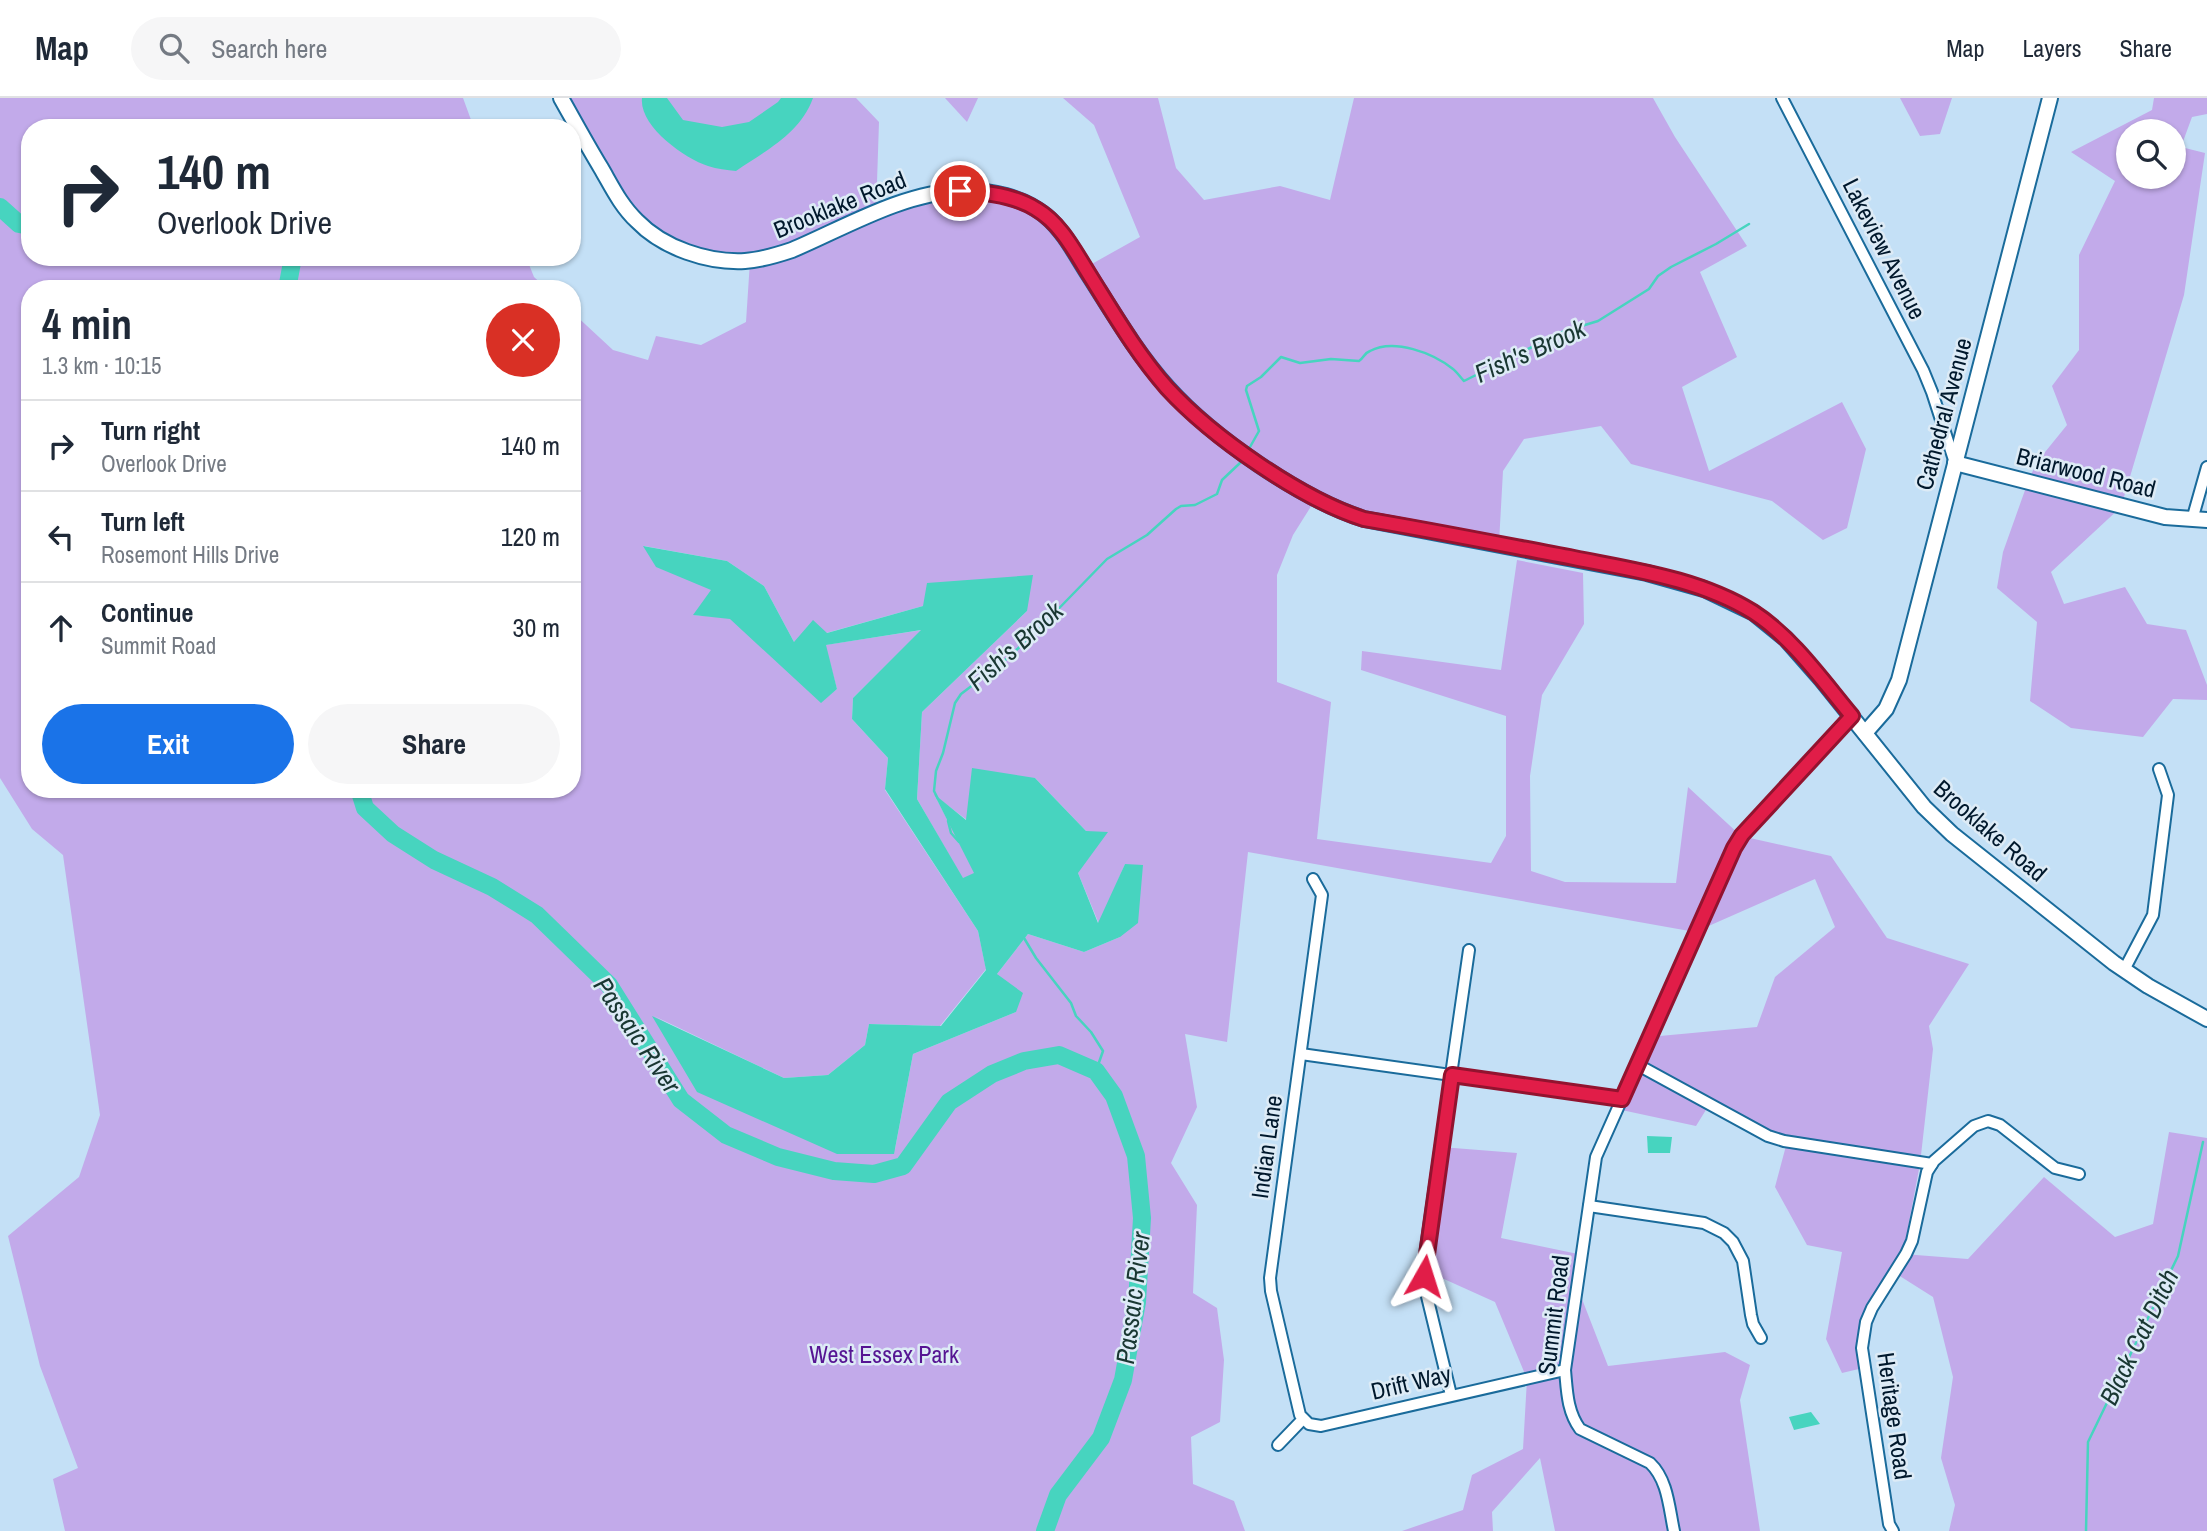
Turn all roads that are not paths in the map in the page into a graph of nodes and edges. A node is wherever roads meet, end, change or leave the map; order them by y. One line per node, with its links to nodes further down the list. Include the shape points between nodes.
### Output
1 (561, 98): 4 (street, Brooklake Road)
2 (1782, 98): 6 (street, Lakeview Avenue, via 1923,370)
3 (2050, 98): 6 (street, Cathedral Avenue)
4 (573, 119)
5 (581, 133): 9 (street, Brooklake Road, via 618,199 636,221 687,251 724,261 776,255 893,206 936,194 975,191 1027,204 1058,228 1126,334 1173,394 1220,436 1294,486 1364,519 1647,573 1704,589 1739,604 1771,626)
6 (1955, 463): 8 (street, Briarwood Road, via 2165,517); 10 (street, Cathedral Avenue, via 1896,691)
7 (2207, 467): 8 (street)
8 (2200, 520)
9 (1852, 716): 10 (street, Brooklake Road); 17 (street, via 1734,848)
10 (1865, 733): 14 (street, Brooklake Road, via 1934,817)
11 (2159, 769): 14 (street, via 2168,795 2153,915)
12 (1313, 879): 16 (street, Indian Lane, via 1322,895)
13 (1469, 950): 18 (street)
14 (2124, 970): 15 (street, Brooklake Road)
15 (2207, 1019)
16 (1301, 1054): 18 (street); 26 (street, Indian Lane, via 1270,1291)
17 (1638, 1065): 19 (street, Summit Road); 20 (street, via 1768,1136)
18 (1452, 1075): 19 (street); 25 (street, via 1424,1276)
19 (1622, 1099): 22 (street, Summit Road, via 1596,1157)
20 (1932, 1164): 21 (street, Heritage Road, via 1974,1126 1988,1121 2000,1125 2055,1168); 29 (street, Heritage Road, via 1923,1182 1912,1241 1872,1308 1863,1335 1877,1452)
21 (2079, 1174)
22 (1589, 1206): 23 (street, via 1704,1223 1724,1233 1744,1261 1751,1315); 24 (street, Summit Road)
23 (1761, 1338)
24 (1565, 1370): 25 (street, Drift Way); 28 (street, Summit Road, via 1574,1421 1580,1429 1656,1469)
25 (1451, 1395): 26 (street, Drift Way, via 1321,1426)
26 (1303, 1419): 27 (street)
27 (1278, 1446)
28 (1674, 1531)
29 (1893, 1531)

